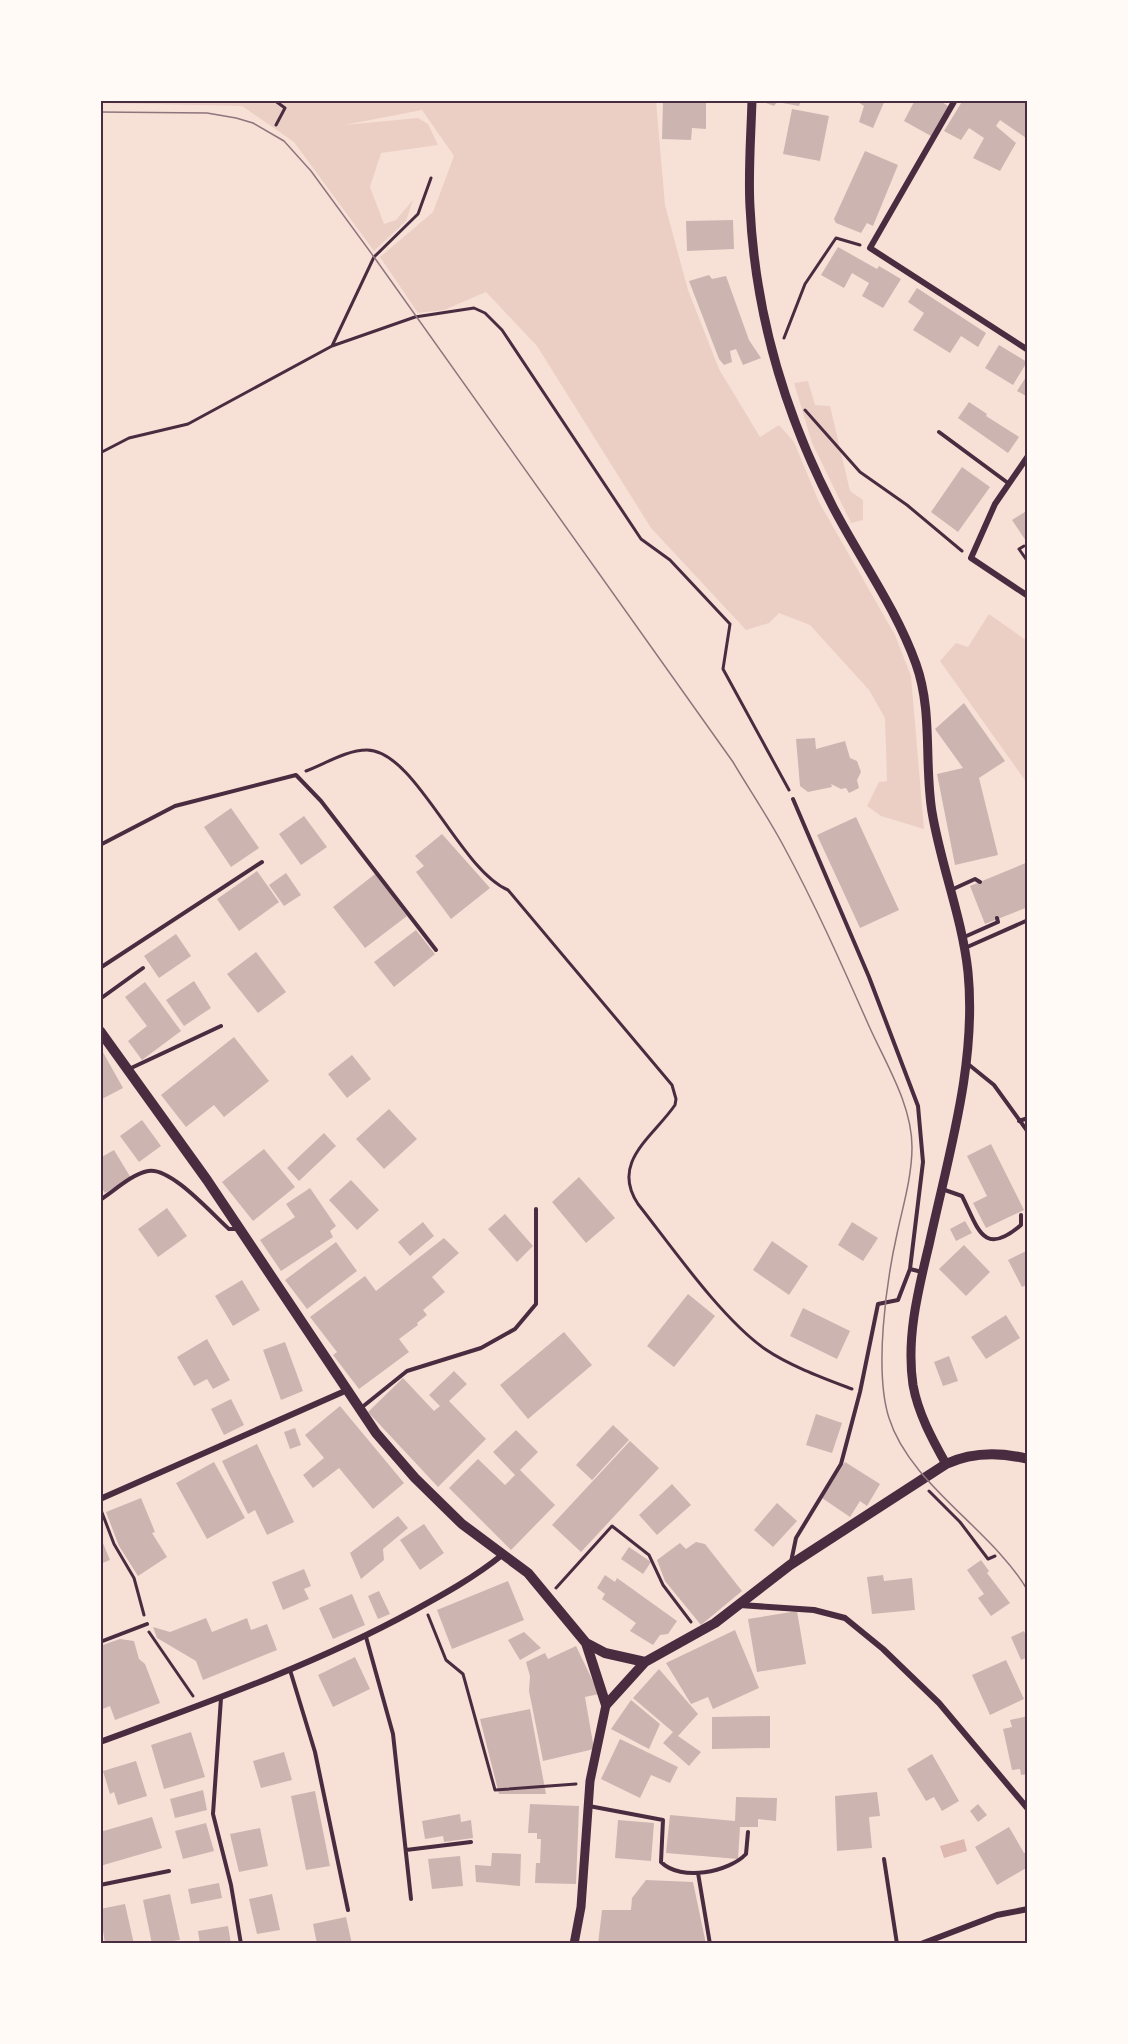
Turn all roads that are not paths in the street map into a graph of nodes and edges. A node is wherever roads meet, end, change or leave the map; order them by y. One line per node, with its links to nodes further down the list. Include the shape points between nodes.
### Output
1 (752, 100): 12 (street, via 750,206 763,315 786,397 832,506 911,650 922,686 932,809)
2 (955, 100): 3 (street, via 870,248)
3 (1028, 350)
4 (939, 432): 6 (lane)
5 (1028, 456): 6 (street)
6 (1008, 483): 7 (street, via 983,525 971,558)
7 (1028, 596)
8 (793, 799): 33 (lane, via 869,977 918,1106 923,1162)
9 (100, 845): 17 (lane, via 175,806 296,775 321,801)
10 (262, 862): 18 (lane)
11 (980, 882): 12 (lane, via 975,879)
12 (950, 890): 15 (street)
13 (997, 918): 15 (lane, via 998,922)
14 (1028, 920): 16 (lane)
15 (962, 939): 16 (street)
16 (964, 949): 23 (street, via 969,1005)
17 (436, 950)
18 (100, 968)
19 (143, 968): 20 (lane)
20 (100, 999)
21 (221, 1026): 24 (lane)
22 (100, 1031): 24 (main road)
23 (967, 1063): 26 (lane, via 994,1085); 28 (street)
24 (128, 1070): 32 (main road)
25 (1028, 1118): 26 (lane)
26 (1019, 1121): 27 (lane)
27 (1028, 1132)
28 (941, 1189): 31 (lane, via 962,1196 981,1233 991,1240 1009,1236 1023,1223); 34 (street)
29 (100, 1200): 32 (lane, via 144,1172 156,1170 177,1183 229,1229)
30 (537, 1209): 36 (lane, via 536,1304 514,1329 481,1348 407,1371)
31 (1021, 1215)
32 (239, 1229): 35 (main road)
33 (910, 1269): 34 (lane); 41 (lane, via 898,1300 878,1304 841,1464 796,1538)
34 (923, 1272): 38 (street, via 911,1331 913,1387 926,1425)
35 (345, 1391): 36 (main road); 39 (street)
36 (358, 1410): 40 (main road, via 415,1478 474,1535)
37 (1028, 1459): 38 (main road, via 971,1455)
38 (946, 1464): 41 (main road)
39 (100, 1499)
40 (502, 1555): 44 (street, via 472,1577); 46 (main road, via 521,1566)
41 (790, 1565): 42 (main road)
42 (740, 1605): 47 (main road); 53 (street, via 814,1610 845,1618 939,1703)
43 (147, 1624): 45 (lane)
44 (366, 1637): 48 (street); 56 (lane, via 393,1734)
45 (100, 1642)
46 (586, 1643): 47 (main road, via 605,1653); 50 (main road)
47 (645, 1662): 50 (main road)
48 (290, 1669): 49 (street); 63 (lane, via 315,1752)
49 (221, 1697): 51 (street); 64 (lane, via 213,1814)
50 (606, 1705): 52 (street)
51 (100, 1742)
52 (588, 1805): 59 (lane, via 663,1820 661,1862 678,1871); 65 (street, via 581,1908)
53 (1028, 1809)
54 (748, 1832): 59 (lane, via 742,1859)
55 (471, 1842): 56 (lane)
56 (406, 1850): 61 (lane)
57 (884, 1859): 67 (lane)
58 (169, 1871): 60 (lane)
59 (698, 1873): 66 (lane)
60 (100, 1885)
61 (411, 1899)
62 (1028, 1909): 68 (street, via 998,1915)
63 (348, 1911)
64 (241, 1944)
65 (574, 1944)
66 (710, 1944)
67 (897, 1944)
68 (921, 1944)

